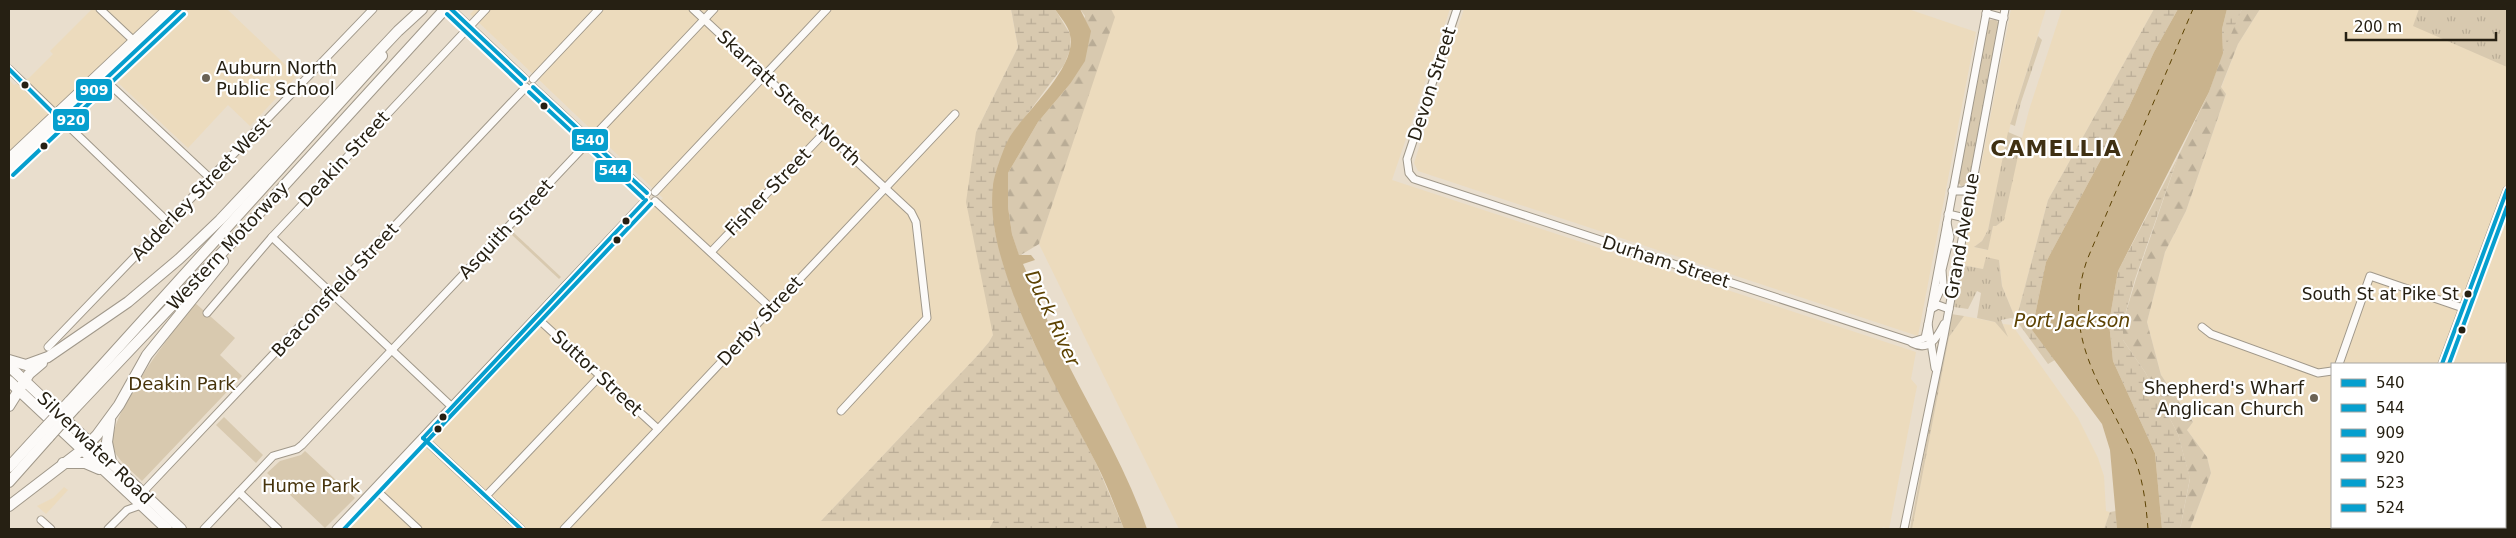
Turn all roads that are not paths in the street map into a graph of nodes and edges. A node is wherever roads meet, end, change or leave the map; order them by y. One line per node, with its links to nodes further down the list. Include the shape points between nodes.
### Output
1 (100, 9): 19 (street)
2 (168, 9): 19 (highway)
3 (180, 9): 22 (highway)
4 (372, 9): 31 (street, Adderley Street West)
5 (423, 9): 57 (highway, via 398,31 220,220 179,259 128,302); 69 (highway, Western Motorway)
6 (445, 9): 40 (highway, Western Motorway)
7 (451, 9): 18 (street)
8 (486, 9): 18 (street, Deakin Street)
9 (600, 9): 23 (street, Beaconsfield Street)
10 (693, 9): 17 (street, Skarratt Street North)
11 (714, 9): 17 (street, Asquith Street)
12 (826, 9): 21 (street)
13 (1456, 9): 29 (street, Devon Street)
14 (2005, 9): 16 (street, Grand Avenue)
15 (1987, 11): 16 (street); 34 (street, Grand Avenue)
16 (2004, 18): 32 (street, Grand Avenue)
17 (704, 19): 21 (street, Skarratt Street North); 27 (street, Asquith Street)
18 (470, 26): 23 (street); 41 (street, Deakin Street)
19 (134, 41): 25 (highway)
20 (9, 69): 25 (street)
21 (765, 76): 26 (street, Skarratt Street North); 36 (street)
22 (105, 80): 25 (highway); 31 (street)
23 (529, 83): 27 (street); 45 (street, Beaconsfield Street)
24 (955, 114): 33 (street, Derby Street)
25 (59, 118): 28 (highway); 30 (highway); 39 (street)
26 (825, 132): 33 (street, Skarratt Street North); 42 (street, Fisher Street)
27 (591, 140): 36 (street); 56 (street, Asquith Street)
28 (9, 159)
29 (1408, 159): 54 (street, Durham Street, via 1409,173 1420,181)
30 (9, 170)
31 (211, 179): 39 (street, Adderley Street West)
32 (1971, 187): 34 (street); 38 (street, Grand Avenue)
33 (885, 188): 47 (street, Derby Street); 72 (street, Skarratt Street North, via 911,212 916,222 927,318)
34 (1952, 191): 37 (street, Grand Avenue)
35 (2506, 194): 46 (street)
36 (649, 195): 42 (street, via 650,202 655,201); 51 (street)
37 (1947, 217): 38 (street); 43 (street, Grand Avenue)
38 (1965, 218): 44 (street, Grand Avenue)
39 (169, 223): 57 (street, Adderley Street West)
40 (249, 224): 69 (highway, Western Motorway); 73 (highway, via 147,355)
41 (272, 237): 45 (street); 50 (street, Deakin Street)
42 (711, 252): 47 (street)
43 (1941, 265): 44 (street); 48 (street, Grand Avenue)
44 (1956, 267): 49 (street, Grand Avenue)
45 (332, 294): 56 (street); 86 (street, Beaconsfield Street)
46 (2463, 308): 60 (street, via 2370,276); 61 (street)
47 (772, 309): 74 (street, Derby Street)
48 (1931, 310): 49 (street, via 1938,305); 52 (street, Grand Avenue)
49 (1949, 312): 55 (street); 65 (street, Grand Avenue)
50 (207, 313)
51 (536, 317): 64 (street, Suttor Street); 71 (street)
52 (1928, 324): 54 (street, via 1924,338); 55 (street, Grand Avenue)
53 (2202, 327): 63 (street, via 2211,334 2318,373)
54 (1915, 344): 55 (street, via 1925,347); 58 (street, via 1928,350)
55 (1931, 344): 58 (street, Grand Avenue)
56 (392, 350): 71 (street); 85 (street, Asquith Street, via 297,449 273,456)
57 (48, 352): 59 (highway, via 26,366); 67 (highway)
58 (1934, 358): 65 (street, Grand Avenue)
59 (9, 360)
60 (2339, 363)
61 (2442, 363)
62 (9, 366): 67 (highway, Silverwater Road)
63 (2331, 372)
64 (600, 376): 74 (street, Suttor Street); 87 (street)
65 (1934, 376): 101 (street, Grand Avenue)
66 (9, 381): 68 (highway, Silverwater Road)
67 (25, 381): 68 (highway); 77 (highway, Silverwater Road)
68 (18, 390): 70 (highway); 78 (highway, Silverwater Road)
69 (72, 405): 75 (highway, Western Motorway, bridge)
70 (9, 406)
71 (452, 407): 76 (street)
72 (841, 411)
73 (110, 419): 77 (highway); 80 (highway, via 107,442)
74 (658, 429): 100 (street, Derby Street)
75 (45, 434): 81 (highway, Western Motorway); 83 (highway, Western Motorway)
76 (423, 438): 84 (street); 87 (street)
77 (90, 441): 78 (highway); 80 (highway, Silverwater Road)
78 (82, 450): 79 (highway); 82 (highway, Silverwater Road)
79 (63, 463): 82 (highway, via 89,464); 89 (highway)
80 (112, 463): 86 (highway, Silverwater Road)
81 (9, 467)
82 (109, 474): 88 (highway, Silverwater Road)
83 (9, 482)
84 (375, 489): 97 (street); 98 (street)
85 (239, 492): 95 (street); 96 (street)
86 (142, 493): 94 (highway, Silverwater Road)
87 (486, 496): 99 (street)
88 (141, 505): 92 (street, via 127,510); 93 (highway, Silverwater Road)
89 (9, 506)
90 (41, 520): 91 (street)
91 (51, 529)
92 (108, 529)
93 (167, 529)
94 (181, 529)
95 (204, 529)
96 (278, 529)
97 (336, 529)
98 (418, 529)
99 (521, 529)
100 (564, 529)
101 (1904, 529)

